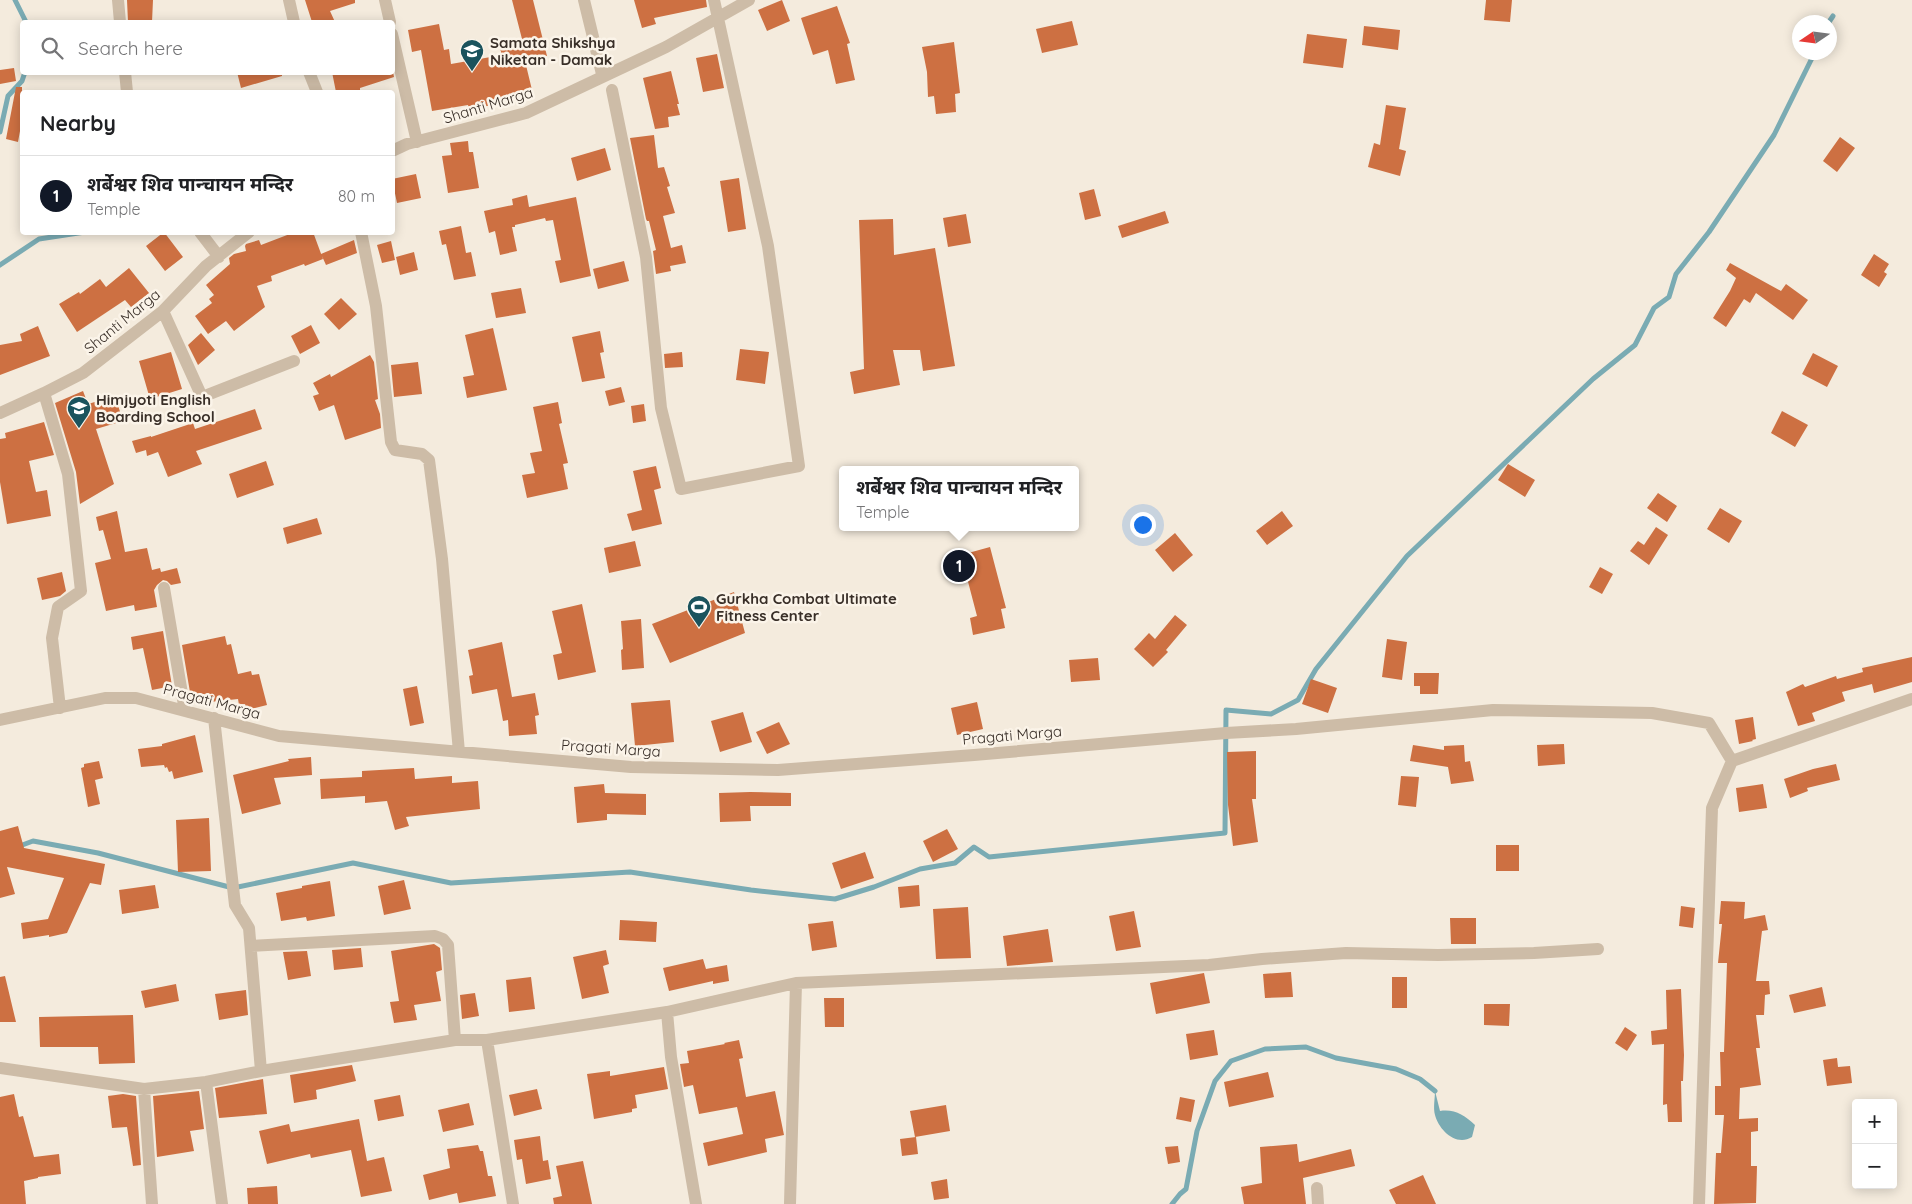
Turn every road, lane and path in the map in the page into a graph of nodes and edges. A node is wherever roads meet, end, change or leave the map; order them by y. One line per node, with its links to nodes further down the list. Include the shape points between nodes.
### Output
1 (118, 0): 8 (street)
2 (289, 0): 9 (street)
3 (385, 0): 10 (street)
4 (584, 0): 12 (street)
5 (714, 0): 7 (street)
6 (749, 0): 7 (street, Shanti Marga)
7 (718, 17): 17 (street, via 768,246 798,466 681,489 661,408 646,257); 18 (street, Shanti Marga, via 666,47 526,113)
8 (120, 20)
9 (294, 20)
10 (390, 20)
11 (395, 47): 18 (street)
12 (602, 74)
13 (125, 75): 15 (street)
14 (310, 75): 16 (street)
15 (127, 90)
16 (316, 90)
17 (612, 90)
18 (417, 142): 19 (street, Shanti Marga)
19 (395, 150)
20 (202, 235): 23 (street)
21 (245, 235): 23 (street, Shanti Marga)
22 (362, 235): 34 (street, via 376,306 391,442 395,450 422,454 428,460 442,559)
23 (219, 257): 24 (street, Shanti Marga, via 206,266)
24 (163, 311): 25 (street, via 202,397); 26 (street, Shanti Marga, via 83,373)
25 (294, 361)
26 (44, 394): 27 (street, Shanti Marga); 30 (street, via 68,474 81,591 58,607 52,638)
27 (0, 413)
28 (164, 588): 31 (street)
29 (1912, 699): 35 (street)
30 (60, 708): 31 (street, Pragati Marga, via 104,698 136,698); 33 (street, Pragati Marga)
31 (185, 711): 32 (street, Pragati Marga)
32 (214, 718): 34 (street, Pragati Marga, via 280,736); 36 (street, via 235,904 249,928)
33 (0, 720)
34 (459, 752): 35 (street, Pragati Marga, via 631,767 778,770 1493,710 1652,713 1709,723)
35 (1732, 761): 53 (street, via 1712,808)
36 (251, 946): 40 (street, via 435,936 444,939 448,945); 43 (street)
37 (1598, 949): 38 (street, via 1438,955 1346,953 1209,965)
38 (796, 983): 39 (street); 51 (street)
39 (667, 1012): 41 (street); 50 (street)
40 (455, 1040): 41 (street); 43 (street)
41 (487, 1040): 49 (street)
42 (0, 1068): 45 (street)
43 (260, 1071): 44 (street)
44 (206, 1082): 45 (street); 48 (street)
45 (144, 1089): 47 (street)
46 (1316, 1188): 52 (street)
47 (152, 1204)
48 (222, 1204)
49 (513, 1204)
50 (696, 1204)
51 (790, 1204)
52 (1318, 1204)
53 (1699, 1204)

